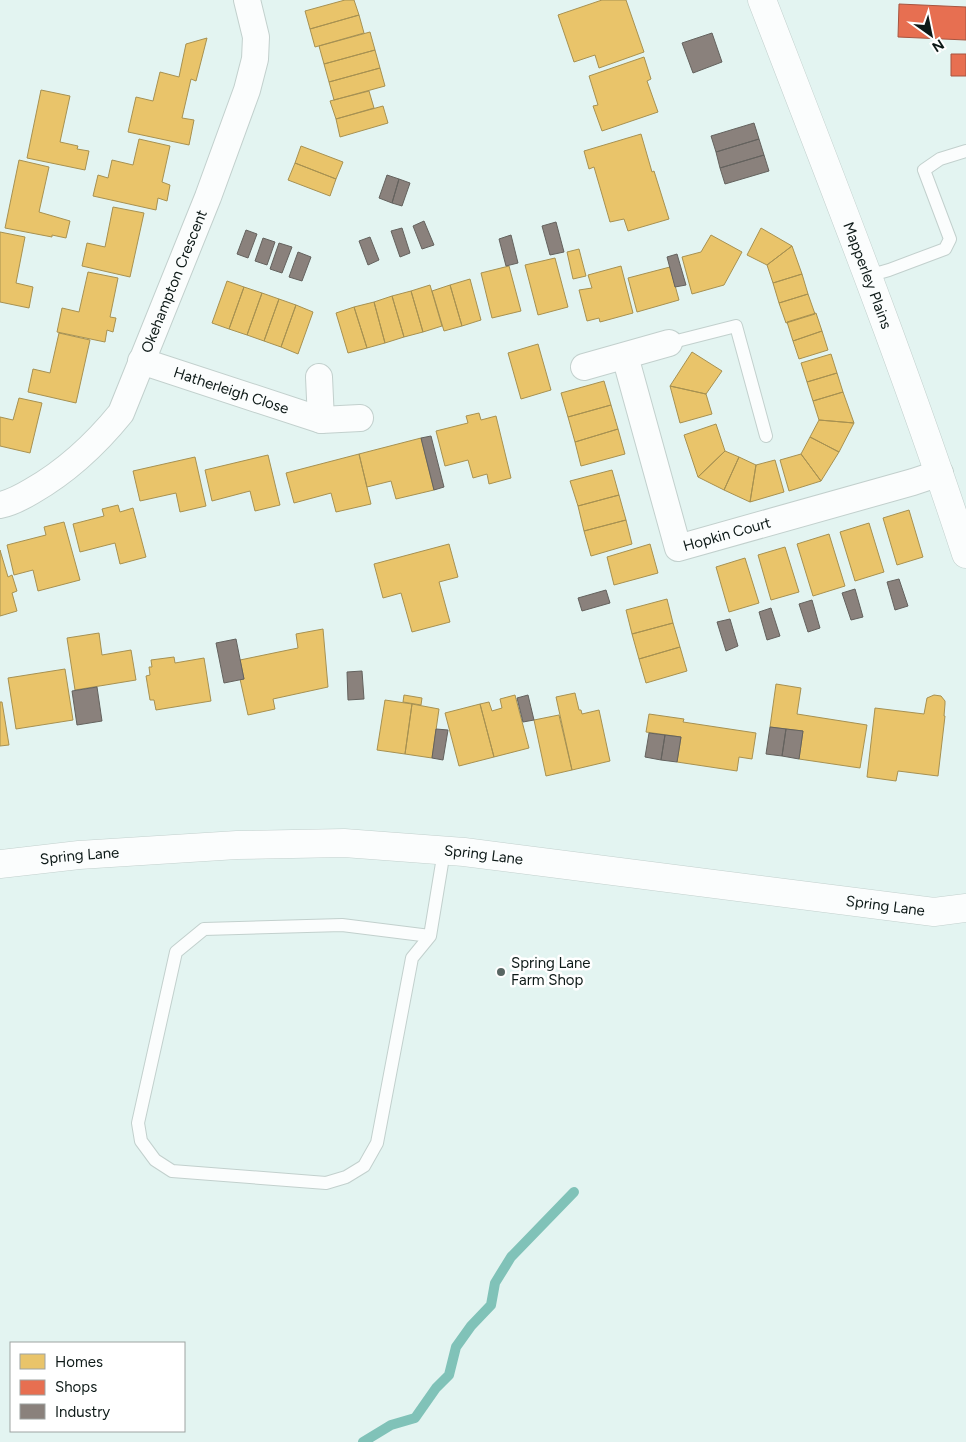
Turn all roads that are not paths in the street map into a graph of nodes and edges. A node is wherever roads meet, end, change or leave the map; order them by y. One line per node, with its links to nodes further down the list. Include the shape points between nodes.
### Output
1 (247, 0): 7 (street, Okehampton Crescent, via 256,38 255,59 247,90 208,197)
2 (762, 0): 4 (street, Mapperley Plains)
3 (966, 152): 4 (lane, via 940,160 924,170 950,239 944,248)
4 (868, 276): 13 (street, Mapperley Plains)
5 (669, 343): 6 (street); 12 (lane, via 736,326)
6 (625, 356): 8 (street); 13 (street, Hopkin Court, via 678,548)
7 (141, 361): 11 (street, Hatherleigh Close); 14 (street, Okehampton Crescent, via 121,413 102,436 67,468 41,486)
8 (584, 367)
9 (319, 377): 11 (street)
10 (360, 418): 11 (street, Hatherleigh Close)
11 (321, 420)
12 (766, 436)
13 (940, 473): 15 (street, Mapperley Plains)
14 (0, 506)
15 (966, 554)
16 (444, 851): 17 (street, Spring Lane, via 344,843 237,845 79,855); 18 (street, Spring Lane, via 934,912); 19 (lane)
17 (0, 864)
18 (966, 908)
19 (430, 936): 19 (lane, via 412,958 377,1143 364,1166 346,1177 326,1183 172,1171 155,1160 141,1141 138,1123 176,952 183,946 204,929 342,925)

